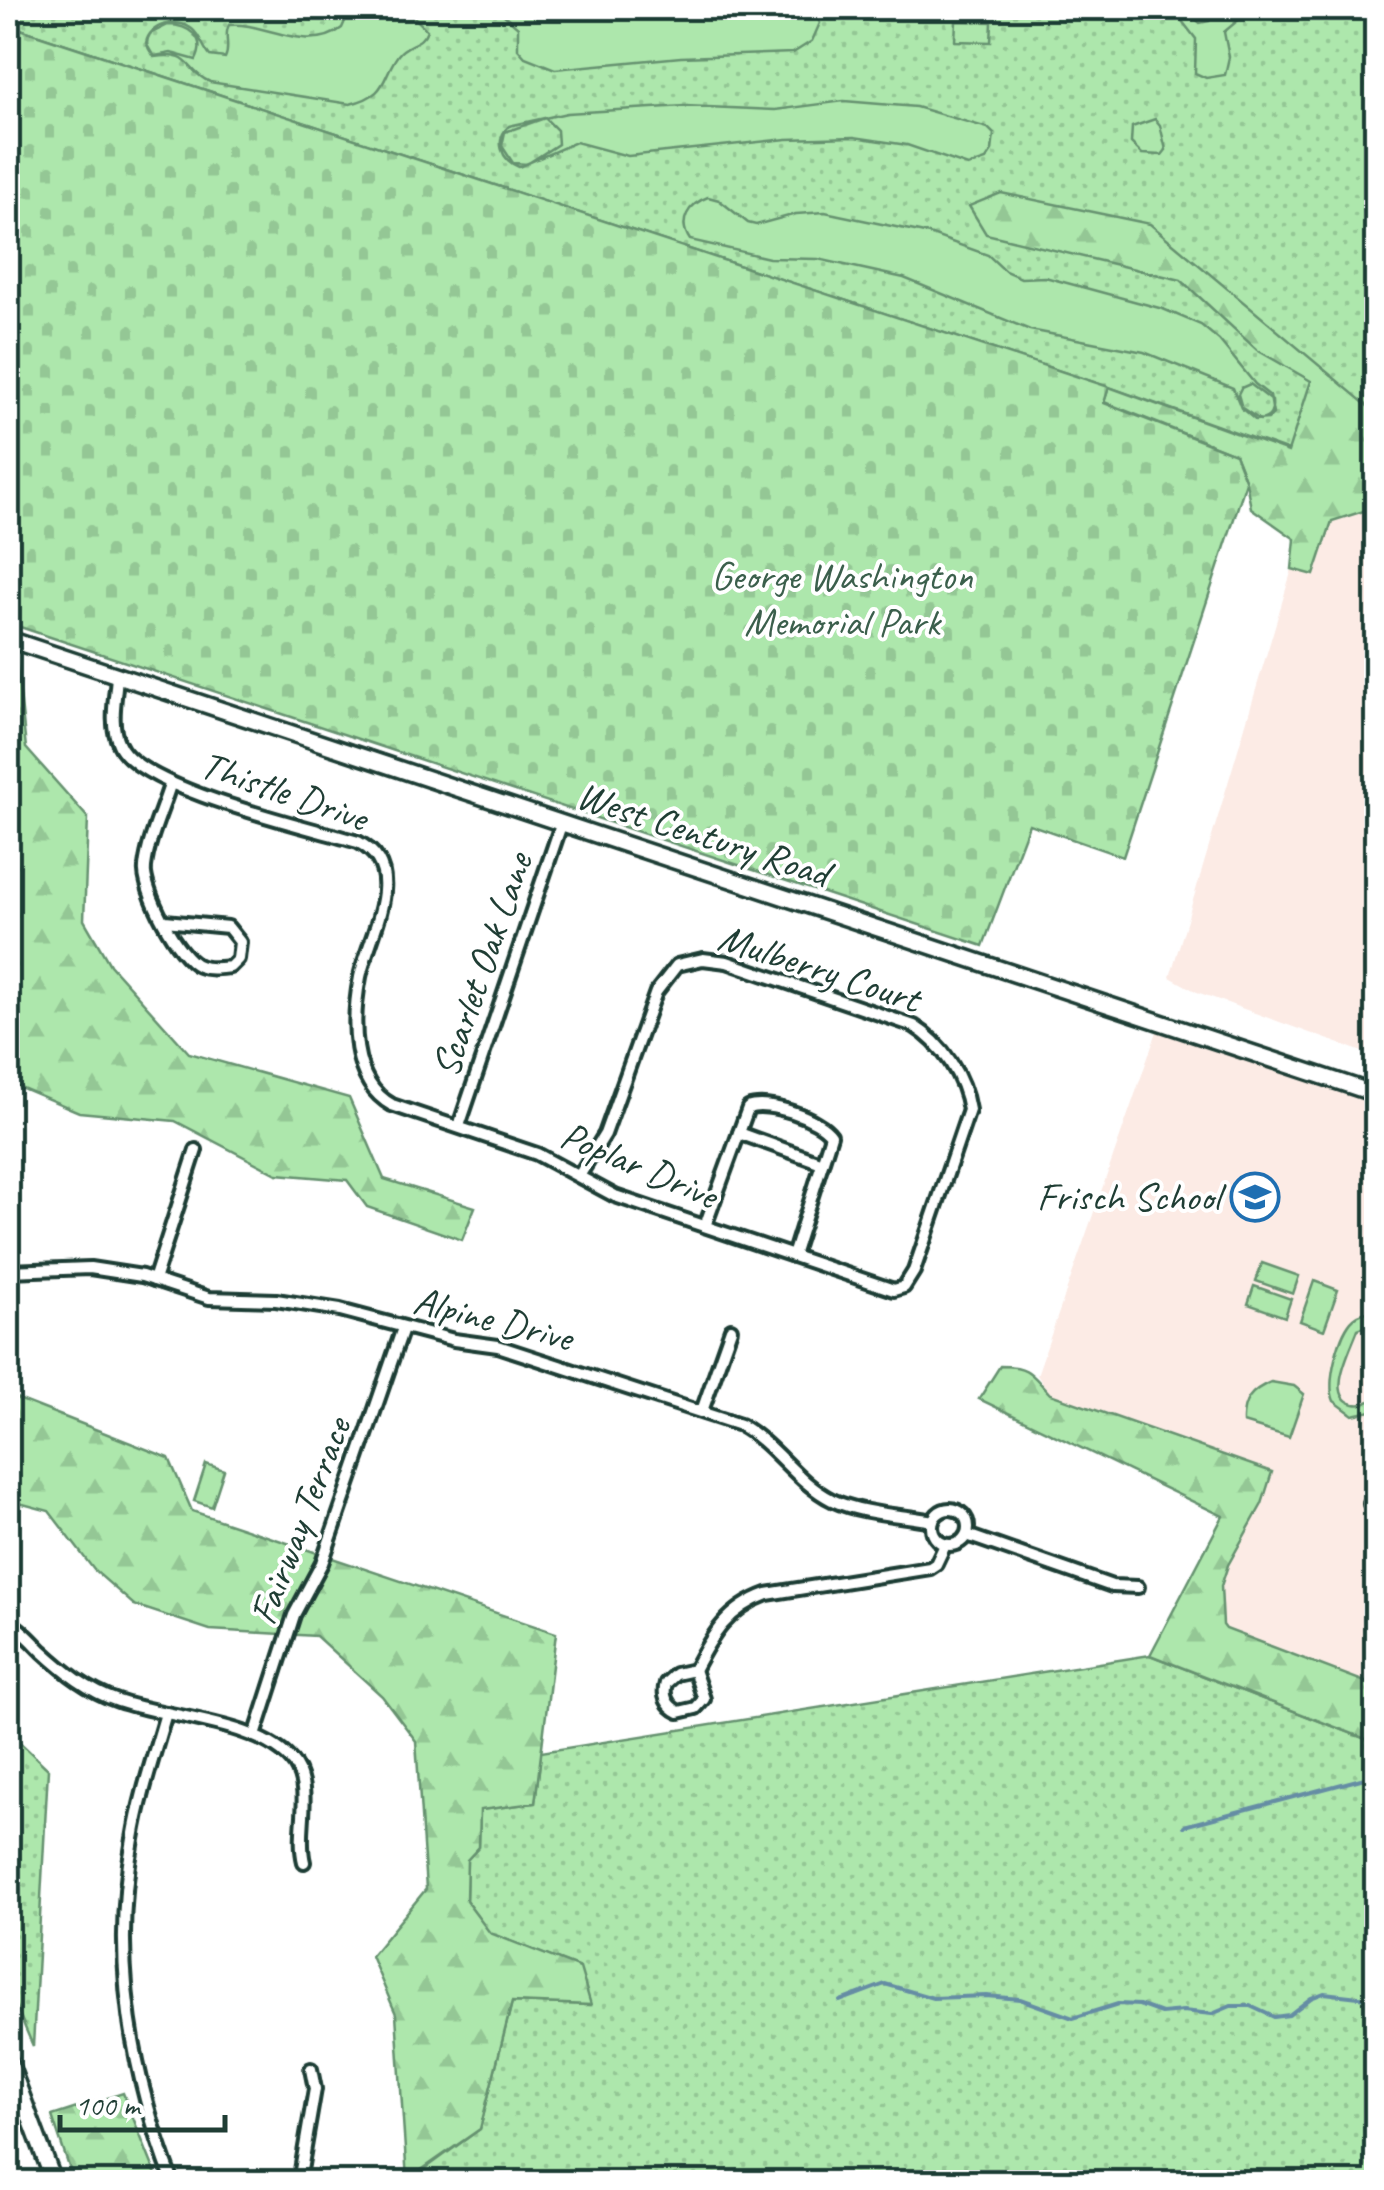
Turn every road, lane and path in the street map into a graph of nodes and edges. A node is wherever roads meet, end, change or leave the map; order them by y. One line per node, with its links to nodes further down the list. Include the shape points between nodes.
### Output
1 (8, 639): 2 (main road, West Century Road)
2 (117, 676): 3 (street, Thistle Drive, via 118,744 131,762); 4 (main road, West Century Road)
3 (170, 785): 5 (street, via 145,866 145,883); 6 (street, Thistle Drive, via 373,850 385,883 360,978)
4 (562, 822): 7 (main road, West Century Road); 8 (street, Scarlet Oak Lane)
5 (164, 921): 5 (street, via 188,960 201,967 230,967 238,959 240,942 228,927)
6 (357, 1048): 8 (street, Poplar Drive, via 364,1080 378,1097)
7 (1376, 1094)
8 (459, 1126): 12 (street, Poplar Drive)
9 (739, 1133): 11 (street); 11 (street, via 748,1108 760,1103 824,1124 831,1135); 13 (street)
10 (196, 1150): 17 (street)
11 (822, 1163): 14 (street)
12 (579, 1176): 13 (street, Poplar Drive, via 615,1196); 15 (street, Mulberry Court, via 605,1134 664,978 691,960 727,962 914,1026 956,1072 969,1110)
13 (706, 1226): 14 (street, Poplar Drive)
14 (793, 1256): 15 (street, Poplar Drive, via 894,1290 910,1281)
15 (916, 1263)
16 (8, 1271): 17 (street, Alpine Drive, via 90,1268)
17 (154, 1280): 18 (street, Alpine Drive, via 209,1298 308,1304)
18 (403, 1328): 20 (street, Alpine Drive, via 498,1346); 28 (street, Fairway Terrace)
19 (731, 1329): 20 (street)
20 (702, 1411): 21 (street, Alpine Drive, via 754,1433 830,1499)
21 (933, 1521): 22 (street, via 943,1510 960,1512); 23 (street, via 934,1536)
22 (966, 1535): 23 (street, via 956,1545); 24 (street, via 1112,1586)
23 (945, 1544): 26 (street, via 930,1568 752,1599 722,1622)
24 (1138, 1587)
25 (8, 1622): 27 (street, via 80,1683)
26 (694, 1670): 26 (street, via 666,1682 664,1695 679,1712 704,1700)
27 (166, 1714): 28 (street); 33 (street, via 132,1842 124,1970 136,2069)
28 (254, 1736): 29 (street, via 284,1754 299,1773)
29 (304, 1862)
30 (10, 2068): 32 (main road)
31 (311, 2069): 34 (street, via 316,2089)
32 (54, 2182)
33 (173, 2182)
34 (299, 2182)

